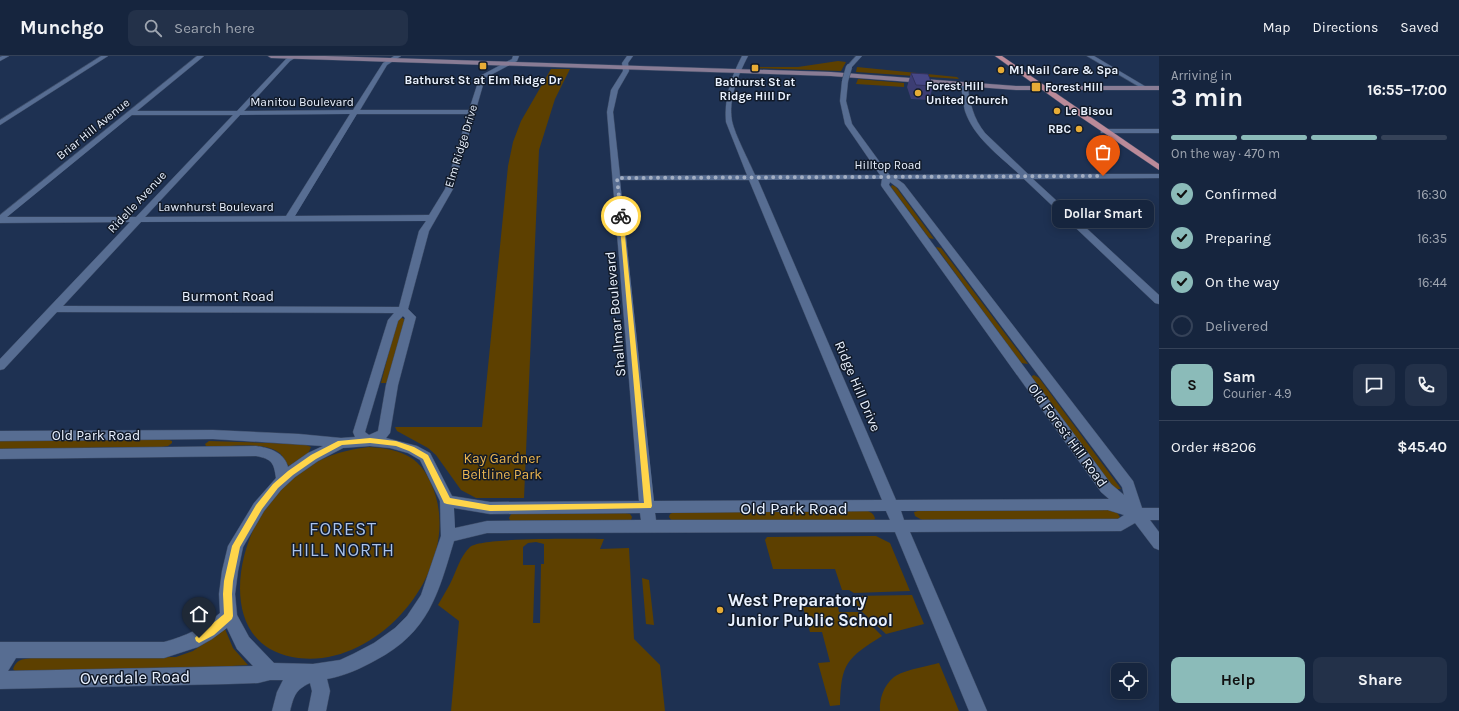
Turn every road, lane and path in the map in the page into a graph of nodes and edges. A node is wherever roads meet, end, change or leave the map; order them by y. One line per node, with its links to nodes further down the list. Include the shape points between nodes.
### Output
1 (6, 56): 13 (street)
2 (106, 56): 25 (street)
3 (201, 56): 22 (street, Briar Hill Avenue)
4 (271, 56): 5 (main road)
5 (294, 56): 12 (main road); 24 (street, Ridelle Avenue)
6 (516, 56): 14 (street)
7 (630, 56): 15 (street, Shallmar Boulevard, via 625,63)
8 (745, 56): 16 (street, Ridge Hill Drive)
9 (859, 56): 31 (street, Old Forest Hill Road, bridge, via 849,67 843,101 849,124)
10 (998, 56): 18 (main road)
11 (1090, 56): 19 (street)
12 (395, 58): 14 (main road); 23 (street, via 385,64)
13 (0, 59)
14 (511, 64): 15 (main road); 21 (street, Elm Ridge Drive, via 482,77)
15 (626, 67): 16 (main road); 33 (street, Shallmar Boulevard, via 626,72 612,95 610,108)
16 (739, 71): 17 (main road); 30 (street, Ridge Hill Drive, via 728,99 728,122)
17 (964, 84): 18 (main road); 32 (street, via 966,104 977,128)
18 (1043, 88): 19 (main road); 26 (main road)
19 (1145, 88): 20 (main road)
20 (1159, 88)
21 (472, 112): 23 (street, Manitou Boulevard); 35 (street, Elm Ridge Drive, via 449,189)
22 (132, 113): 24 (street, Manitou Boulevard); 37 (street, Briar Hill Avenue)
23 (354, 113): 24 (street, Manitou Boulevard); 34 (street)
24 (239, 114): 36 (street, Ridelle Avenue)
25 (0, 123)
26 (1104, 131): 27 (street); 28 (main road)
27 (1159, 131)
28 (1159, 168)
29 (1159, 176): 32 (street, Hilltop Road)
30 (752, 177): 31 (street, Hilltop Road); 33 (street, Hilltop Road); 56 (street, Ridge Hill Drive)
31 (887, 177): 32 (street, Hilltop Road); 38 (street, Old Forest Hill Road, via 885,185); 39 (street, Old Forest Hill Road, via 900,186)
32 (1026, 177): 40 (street)
33 (617, 178): 57 (street, Shallmar Boulevard)
34 (289, 218): 35 (street, Lawnhurst Boulevard); 36 (street, Lawnhurst Boulevard)
35 (432, 218): 42 (street, Elm Ridge Drive, via 424,231)
36 (139, 219): 37 (street, Lawnhurst Boulevard); 41 (street, Ridelle Avenue)
37 (0, 220)
38 (928, 242): 39 (street); 44 (street, Old Forest Hill Road)
39 (943, 243): 45 (street, Old Forest Hill Road)
40 (1159, 300)
41 (53, 309): 42 (street, Burmont Road); 43 (street, Ridelle Avenue)
42 (403, 310): 46 (street, Elm Ridge Drive, via 393,320); 47 (street, via 411,317)
43 (0, 366)
44 (1020, 369): 45 (street, Old Forest Hill Road); 58 (street, Old Forest Hill Road, via 1106,488)
45 (1040, 369): 58 (street, Old Forest Hill Road, via 1128,485)
46 (373, 385): 47 (street); 50 (street, Elm Ridge Drive, via 359,432 360,436)
47 (392, 385): 50 (street, via 384,433)
48 (193, 434): 49 (street, Old Park Road); 51 (street, Old Park Road); 52 (street)
49 (0, 436)
50 (370, 441): 51 (street); 55 (street, via 396,444 425,457)
51 (341, 443): 54 (street, via 314,457)
52 (183, 452): 53 (street, Old Park Road); 54 (street, Old Park Road, via 262,452 273,456 280,464)
53 (0, 454)
54 (283, 479): 64 (street, via 259,507 236,546 229,581)
55 (447, 501): 57 (street, Old Park Road, via 490,508); 62 (street)
56 (890, 505): 57 (street, Old Park Road); 58 (street, Old Park Road, via 1108,504); 60 (street, Ridge Hill Drive)
57 (648, 506): 61 (street, Shallmar Boulevard)
58 (1137, 514): 59 (street, Old Park Road); 60 (street, Old Park Road, via 1121,525); 63 (street, Old Forest Hill Road)
59 (1159, 514)
60 (899, 526): 61 (street, Old Park Road); 72 (street, Ridge Hill Drive)
61 (649, 527): 62 (street, Old Park Road, via 487,527)
62 (448, 536): 68 (street, via 427,599 401,634 359,660 340,668)
63 (1159, 544)
64 (229, 616): 65 (street, Overdale Road, via 210,632 188,644 164,650); 67 (street, via 243,643)
65 (6, 650): 66 (street, Overdale Road)
66 (0, 668)
67 (270, 671): 68 (street, Overdale Road); 69 (street, Overdale Road, via 229,675)
68 (313, 673): 70 (street, via 287,687); 71 (street, via 320,681 322,689)
69 (0, 680)
70 (281, 711)
71 (317, 711)
72 (978, 711)

